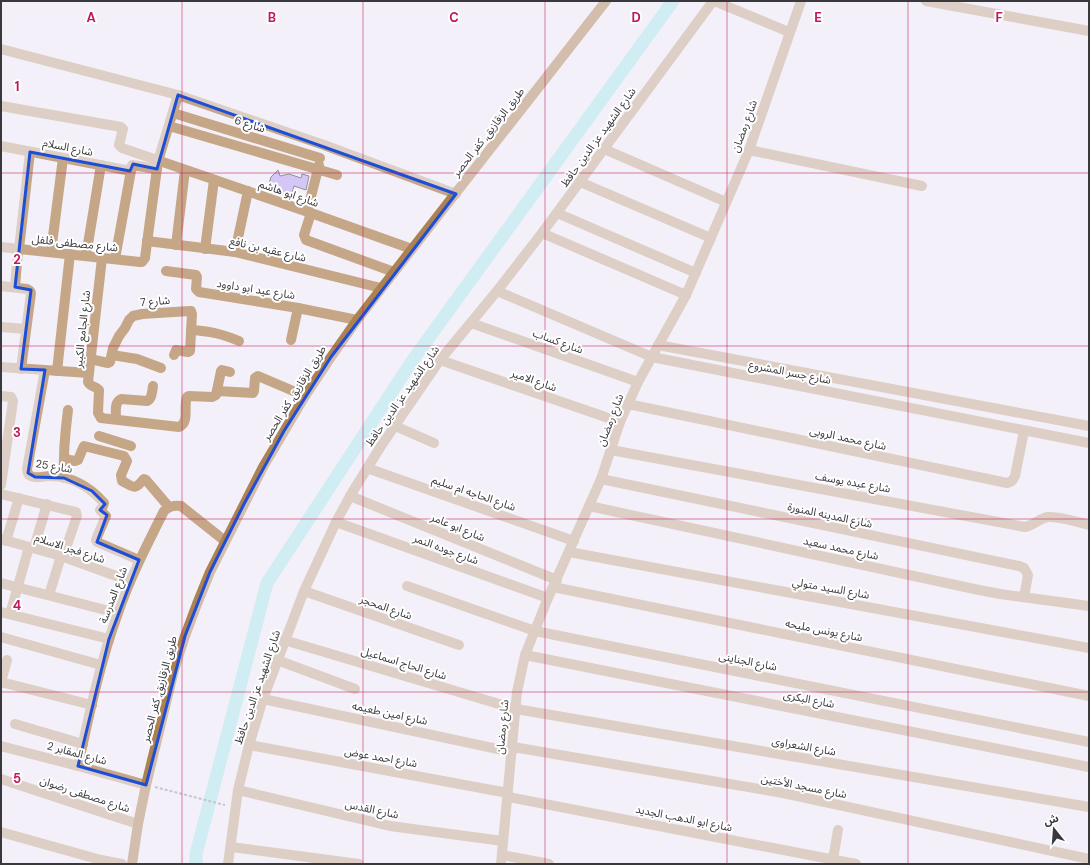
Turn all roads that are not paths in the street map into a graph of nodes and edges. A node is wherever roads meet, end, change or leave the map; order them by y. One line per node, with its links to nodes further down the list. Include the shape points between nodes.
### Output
1 (606, 1): 29 (main road, طريق الزقازيق, كفر الحصر)
2 (714, 1): 5 (street); 13 (street, شارع الشهيد عز الدين حافظ)
3 (801, 1): 5 (street, شارع رمضان)
4 (926, 1): 6 (street)
5 (789, 32): 15 (street, شارع رمضان)
6 (1089, 32)
7 (1, 49): 8 (street)
8 (178, 95): 10 (street); 12 (street)
9 (1, 106): 20 (street, via 121,127 123,129 120,147)
10 (173, 113): 11 (street); 18 (street, شارع 6)
11 (169, 126): 20 (street); 22 (street)
12 (324, 145): 18 (street); 29 (street)
13 (604, 149): 26 (street, شارع الشهيد عز الدين حافظ); 30 (street)
14 (1, 150): 16 (street, شارع السلام)
15 (749, 150): 27 (street); 30 (street, شارع رمضان)
16 (30, 152): 17 (street, شارع السلام); 39 (street)
17 (63, 158): 19 (street, شارع السلام); 41 (street)
18 (320, 158): 22 (street)
19 (101, 165): 23 (street, شارع السلام); 44 (street)
20 (158, 165): 21 (street, شارع ابو هاشم); 23 (street, via 133,164); 35 (street)
21 (185, 170): 25 (street, شارع ابو هاشم); 36 (street)
22 (318, 170): 24 (street); 31 (street)
23 (131, 171): 46 (street)
24 (337, 176)
25 (214, 180): 28 (street, شارع ابو هاشم); 38 (street)
26 (580, 182): 32 (street, شارع الشهيد عز الدين حافظ); 34 (street)
27 (922, 186)
28 (248, 191): 31 (street, شارع ابو هاشم); 42 (street)
29 (456, 194): 40 (main road, طريق الزقازيق, كفر الحصر)
30 (726, 202): 34 (street, شارع رمضان)
31 (309, 212): 40 (street, شارع ابو هاشم); 48 (street, via 304,235 306,240)
32 (557, 213): 33 (street, شارع الشهيد عز الدين حافظ); 49 (street)
33 (542, 233): 53 (street, شارع الشهيد عز الدين حافظ); 54 (street)
34 (711, 238): 49 (street, شارع رمضان)
35 (148, 241): 36 (street, شارع عقبه بن نافع); 46 (street, شارع مصطفى فلفل, via 142,262)
36 (176, 245): 38 (street, شارع عقبه بن نافع)
37 (1, 247): 39 (street, شارع مصطفى فلفل)
38 (205, 248): 42 (street, شارع عقبه بن نافع)
39 (19, 249): 41 (street, شارع مصطفى فلفل); 51 (street)
40 (412, 249): 48 (main road, طريق الزقازيق, كفر الحصر)
41 (52, 252): 43 (street, شارع مصطفى فلفل)
42 (235, 252): 52 (street, شارع عقبه بن نافع)
43 (70, 254): 44 (street, شارع مصطفى فلفل); 73 (street)
44 (86, 256): 45 (street, شارع مصطفى فلفل)
45 (102, 258): 46 (street, شارع مصطفى فلفل); 67 (street, شارع الجامع الكبير)
46 (115, 259)
47 (166, 271): 55 (street, شارع عيد ابو داوود, via 196,275 196,289 199,292)
48 (394, 272): 52 (main road, طريق الزقازيق, كفر الحصر)
49 (696, 273): 54 (street, شارع رمضان)
50 (1, 286): 51 (street)
51 (15, 287): 59 (street, via 29,290 31,293)
52 (381, 288): 56 (main road, طريق الزقازيق, كفر الحصر)
53 (497, 291): 57 (street, شارع الشهيد عز الدين حافظ); 66 (street, شارع جسر المشروع)
54 (686, 294): 63 (street, شارع رمضان)
55 (298, 308): 56 (street, شارع عيد ابو داوود); 61 (street)
56 (357, 320): 80 (main road, طريق الزقازيق, كفر الحصر)
57 (471, 323): 68 (street, شارع الشهيد عز الدين حافظ); 76 (street, شارع كساب)
58 (1, 327): 59 (street)
59 (26, 329): 71 (street)
60 (191, 330): 62 (street, via 223,334); 64 (street, شارع 7, via 191,311 137,314 132,316 119,336); 65 (street, شارع 7, via 190,351 176,350)
61 (291, 340)
62 (239, 341)
63 (658, 345): 66 (street, شارع رمضان); 87 (street, شارع جسر المشروع)
64 (112, 355): 67 (street, via 108,363); 70 (street, via 137,359)
65 (174, 356)
66 (652, 357): 76 (street, شارع رمضان); 88 (street, شارع جسر المشروع)
67 (90, 359): 75 (street, شارع الجامع الكبير)
68 (440, 360): 85 (street, شارع الامير); 86 (street, شارع الشهيد عز الدين حافظ)
69 (1, 367): 71 (street)
70 (161, 368)
71 (20, 369): 72 (street)
72 (44, 370): 73 (street); 97 (street, شارع 25, via 27,469 28,473 35,477)
73 (57, 371): 75 (street)
74 (230, 372): 78 (street, via 221,371)
75 (89, 373): 83 (street, شارع الجامع الكبير, via 88,384 100,390 98,413)
76 (638, 382): 81 (street, شارع رمضان)
77 (154, 386): 84 (street, via 149,401 119,400)
78 (217, 391): 80 (street, via 253,393 255,378 258,376); 84 (street, via 213,397 187,397 185,421 179,427)
79 (1, 396): 99 (street, via 11,398 12,401)
80 (305, 396): 109 (main road, طريق الزقازيق, كفر الحصر, via 263,467)
81 (628, 404): 85 (street, شارع رمضان); 88 (street, شارع محمد الروبى, via 1007,483 1015,476)
82 (68, 410): 95 (street)
83 (101, 418): 84 (street); 89 (street)
84 (116, 419)
85 (620, 422): 94 (street, شارع رمضان)
86 (396, 426): 90 (street); 96 (street, شارع الشهيد عز الدين حافظ)
87 (1089, 426)
88 (1024, 431): 91 (street, شارع جسر المشروع)
89 (99, 436): 92 (street); 93 (street)
90 (434, 443)
91 (1089, 443)
92 (131, 446)
93 (98, 449): 95 (street, via 84,446 78,460); 105 (street, via 124,456 127,461 121,475 122,481 134,487 146,480)
94 (611, 450): 98 (street, شارع رمضان); 107 (street, شارع عبده يوسف, via 1025,526 1048,517)
95 (64, 459): 97 (street)
96 (367, 468): 101 (street, شارع الشهيد عز الدين حافظ); 110 (street, شارع الحاجه ام سليم)
97 (64, 478): 114 (street, شارع 25, via 92,491 104,503 100,510 106,517 97,542)
98 (601, 479): 104 (street, شارع رمضان); 122 (street, شارع المدينه المنورة, via 1019,566 1024,568 1028,575)
99 (1, 485)
100 (1, 494): 102 (street)
101 (350, 496): 106 (street, شارع الشهيد عز الدين حافظ); 117 (street, شارع ابو عامر)
102 (19, 498): 103 (street); 108 (street)
103 (46, 504): 111 (street); 113 (street, via 77,514)
104 (589, 506): 110 (street, شارع رمضان); 122 (street, شارع محمد سعيد, via 971,588)
105 (169, 507): 109 (street, via 181,506); 114 (street, شارع المدرسة, via 164,511)
106 (336, 522): 120 (street, شارع الشهيد عز الدين حافظ); 123 (street, شارع جوده النمر)
107 (1089, 525)
108 (3, 540): 111 (street, شارع فجر الاسلام)
109 (226, 541): 152 (main road, طريق الزقازيق, كفر الحصر, via 207,578 185,636)
110 (574, 541): 112 (street, شارع رمضان)
111 (31, 548): 113 (street, شارع فجر الاسلام); 119 (street)
112 (569, 552): 117 (street, شارع رمضان); 132 (street, شارع السيد متولي)
113 (62, 557): 115 (street, شارع فجر الاسلام); 121 (street)
114 (139, 560): 115 (street, شارع المدرسة)
115 (130, 581): 126 (street, شارع المدرسة)
116 (1, 583): 119 (street)
117 (555, 583): 123 (street, شارع رمضان); 139 (street, شارع يونس مليحه)
118 (407, 586): 127 (street, شارع الجناينى)
119 (18, 587): 121 (street); 125 (street)
120 (304, 590): 130 (street, شارع الشهيد عز الدين حافظ); 131 (street, شارع المحجر)
121 (49, 595): 126 (street)
122 (1024, 597): 124 (street, شارع محمد سعيد)
123 (548, 598): 127 (street, شارع رمضان)
124 (1089, 606)
125 (6, 613): 129 (street)
126 (117, 613): 129 (street, شارع المدرسة)
127 (535, 631): 133 (street, شارع رمضان); 144 (street, شارع الجناينى)
128 (1, 637): 136 (street)
129 (109, 639): 136 (street, شارع المدرسة)
130 (284, 640): 135 (street, شارع الشهيد عز الدين حافظ); 142 (street, شارع الحاج اسماعيل)
131 (459, 645)
132 (1089, 648)
133 (525, 655): 142 (street, شارع رمضان); 150 (street, شارع البكرى)
134 (7, 660): 137 (street)
135 (277, 660): 138 (street); 140 (street, شارع الشهيد عز الدين حافظ)
136 (101, 665): 141 (street, شارع المدرسة)
137 (1, 682): 141 (street)
138 (355, 689)
139 (1089, 696)
140 (263, 699): 147 (street, شارع الشهيد عز الدين حافظ); 148 (street, شارع امين طعيمه)
141 (92, 704): 145 (street, شارع المدرسة)
142 (516, 709): 148 (street, شارع رمضان); 155 (street, شارع الشعراوى)
143 (15, 724): 145 (street)
144 (1089, 742)
145 (83, 744): 149 (street, شارع المدرسة)
146 (1, 746): 149 (street, شارع المقابر 2)
147 (249, 746): 153 (street, شارع الشهيد عز الدين حافظ); 154 (street, شارع احمد عوض)
148 (512, 749): 154 (street, شارع رمضان); 161 (street, شارع مسجد الأختين, via 783,793)
149 (78, 766): 152 (street, شارع المقابر 2)
150 (1089, 767)
151 (1, 779): 156 (street, شارع مصطفى رضوان)
152 (146, 785): 156 (main road, طريق الزقازيق, كفر الحصر)
153 (238, 790): 159 (street, شارع القدس, via 390,826); 160 (street, شارع الشهيد عز الدين حافظ)
154 (508, 795): 159 (street, شارع رمضان); 163 (street, شارع ابو الدهب الجديد)
155 (1089, 807)
156 (138, 824): 166 (main road, طريق الزقازيق, كفر الحصر)
157 (838, 830): 163 (street)
158 (1, 832): 164 (street)
159 (504, 841): 162 (street, شارع رمضان)
160 (231, 847): 167 (street, شارع الشهيد عز الدين حافظ); 168 (street)
161 (1089, 859)
162 (501, 860): 169 (street)
163 (833, 860): 170 (street, شارع ابو الدهب الجديد)
164 (101, 862): 165 (street)
165 (122, 864)
166 (132, 864)
167 (228, 864)
168 (359, 864)
169 (549, 864)
170 (856, 864)

